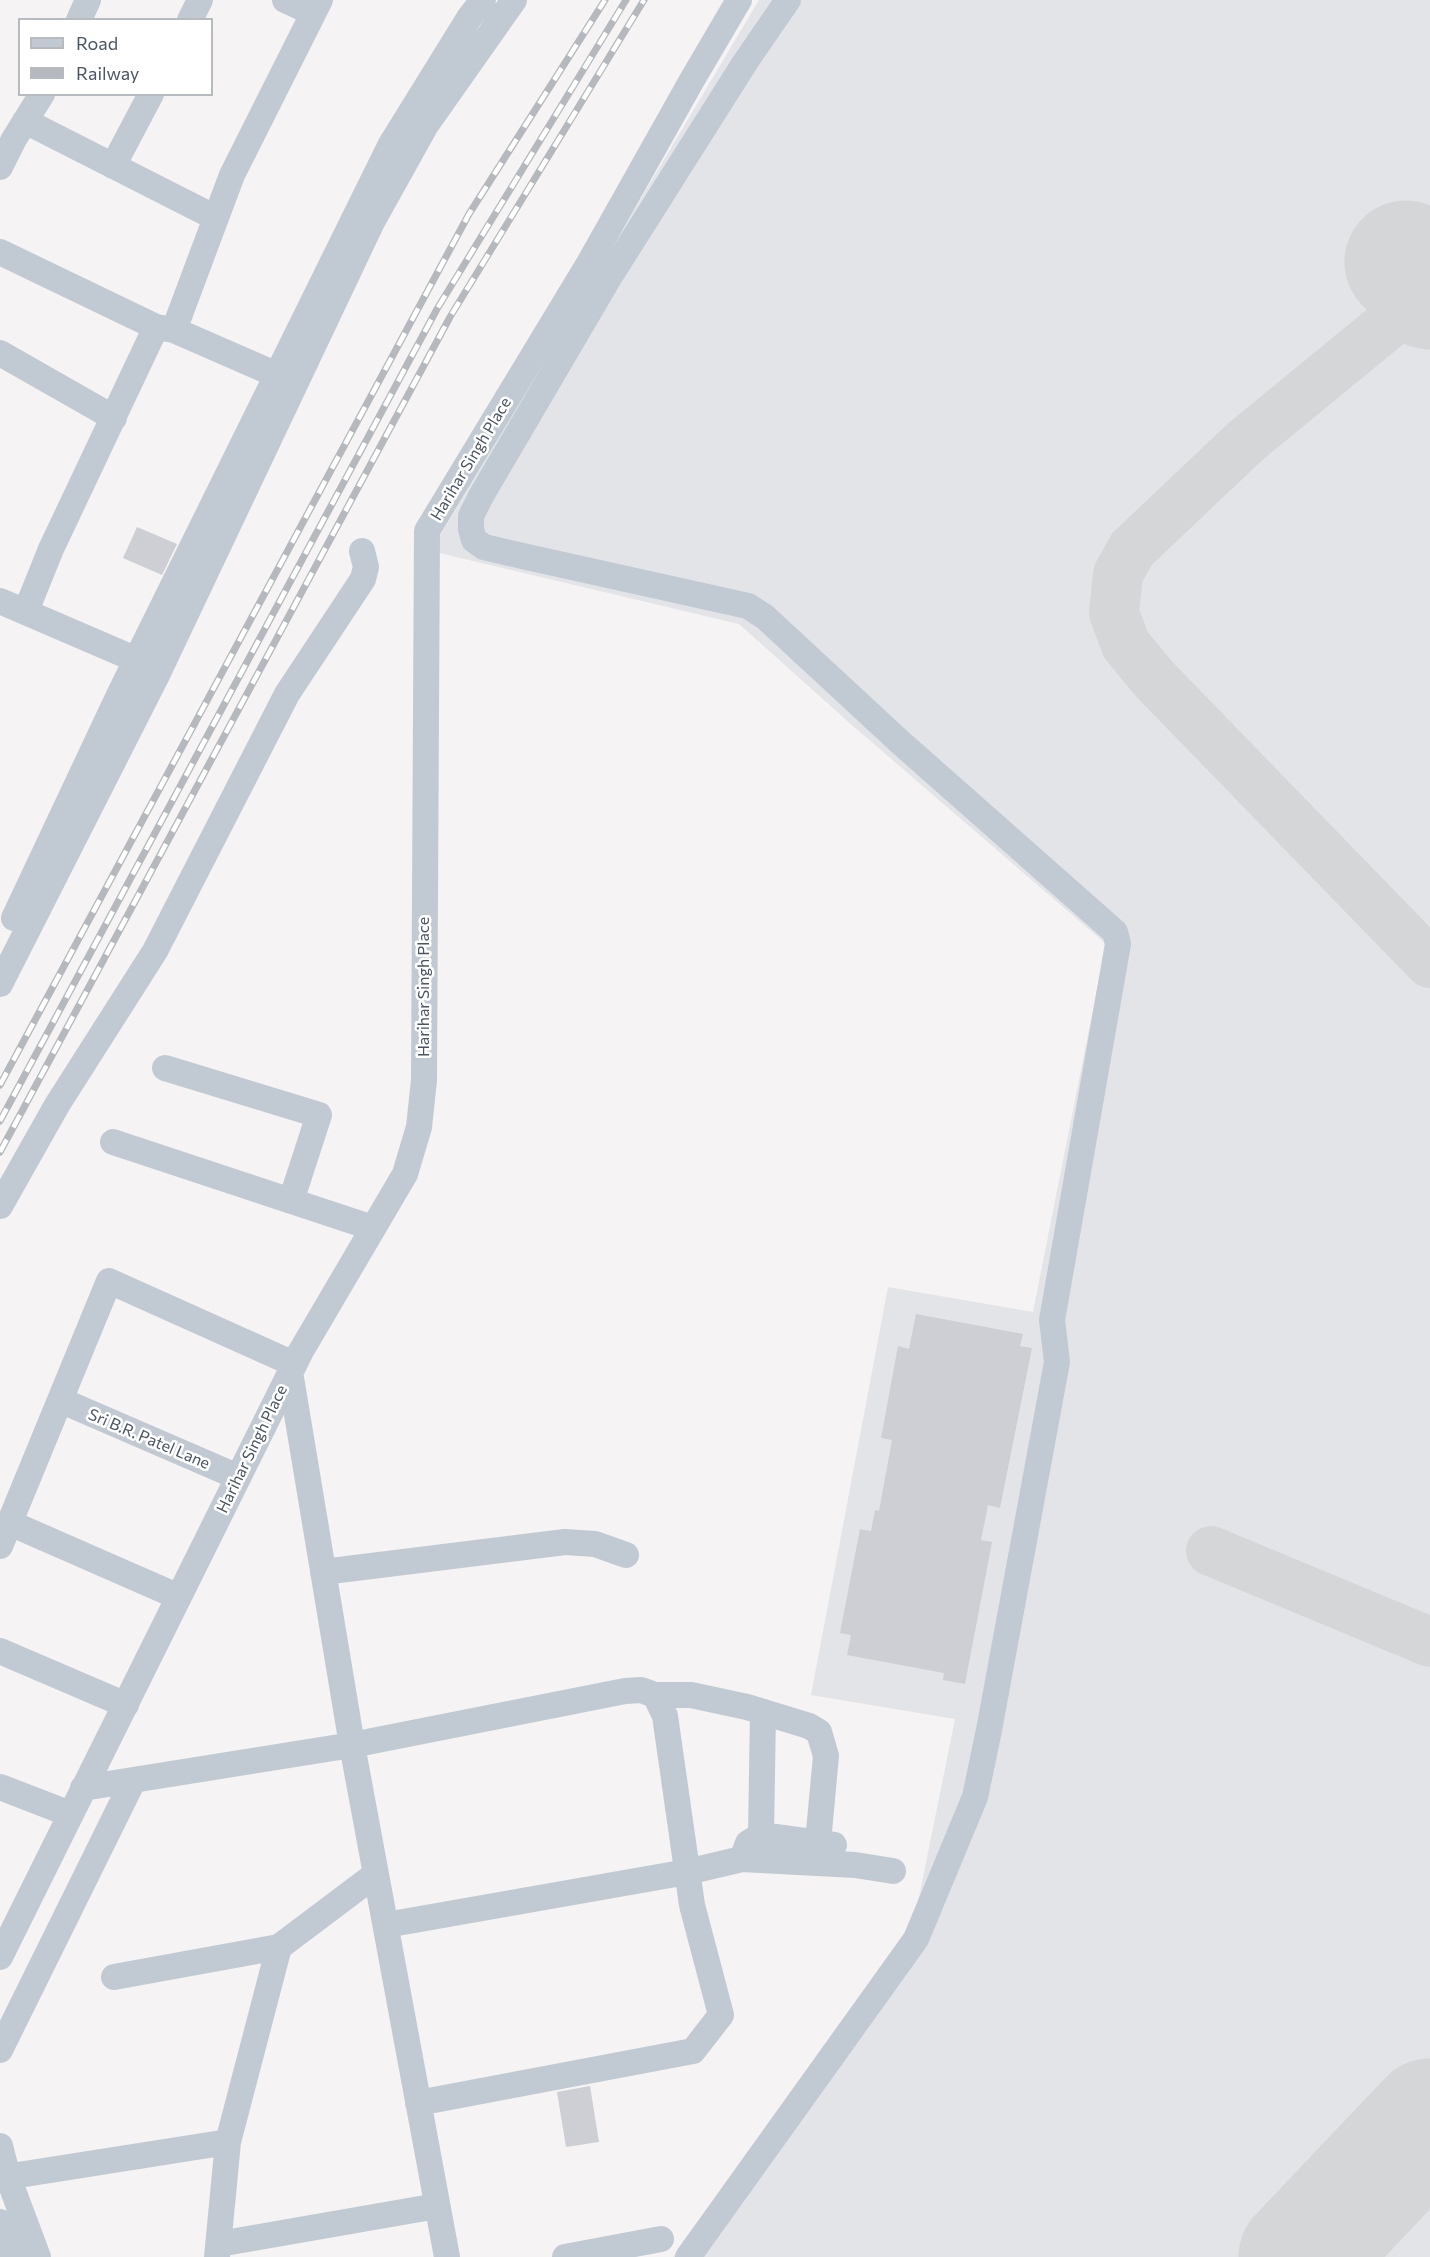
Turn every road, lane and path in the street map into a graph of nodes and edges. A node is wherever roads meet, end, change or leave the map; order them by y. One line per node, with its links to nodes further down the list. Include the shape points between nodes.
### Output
1 (88, 0): 9 (street)
2 (200, 0): 10 (street)
3 (285, 0): 8 (street)
4 (483, 0): 20 (street, via 391,144)
5 (514, 0): 27 (street, via 426,125 372,222 158,673)
6 (739, 0): 32 (street, Harihar Singh Place, via 588,265 427,531 424,1080 419,1127 405,1174)
7 (788, 0): 73 (street, via 610,276 481,496 471,516 474,540 484,547 748,606 765,617 1115,932 1118,944 1053,1313 1057,1362 975,1797 916,1939)
8 (317, 7): 16 (street, via 232,175)
9 (81, 18)
10 (190, 18)
11 (41, 96): 13 (street)
12 (150, 96): 14 (street)
13 (25, 121): 14 (street); 15 (street)
14 (114, 166): 16 (street)
15 (0, 167)
16 (216, 218): 18 (street)
17 (0, 252): 18 (street)
18 (165, 329): 20 (street); 21 (street)
19 (0, 353): 21 (street)
20 (277, 375): 25 (street)
21 (114, 418): 24 (street)
22 (362, 551): 31 (street, via 366,567 363,579 287,694 154,951 57,1105)
23 (0, 601): 24 (street)
24 (26, 611): 25 (street)
25 (137, 660): 26 (street)
26 (0, 949)
27 (0, 984)
28 (165, 1068): 30 (street, via 319,1115)
29 (113, 1142): 30 (street)
30 (291, 1201): 32 (street)
31 (0, 1206)
32 (374, 1228): 33 (street, Harihar Singh Place)
33 (292, 1368): 34 (street, via 109,1281); 35 (street, Harihar Singh Place); 38 (street)
34 (60, 1400): 35 (street, Sri B.R. Patel Lane); 36 (street)
35 (238, 1477): 39 (street, Harihar Singh Place)
36 (5, 1534): 39 (street)
37 (626, 1555): 38 (street, via 595,1544 565,1542)
38 (323, 1572): 44 (street)
39 (179, 1597): 42 (street, Harihar Singh Place)
40 (0, 1651): 42 (street)
41 (655, 1695): 43 (street, via 691,1695); 44 (street, via 641,1690 625,1691); 54 (street, via 665,1716)
42 (126, 1705): 47 (street, Harihar Singh Place)
43 (763, 1712): 49 (street); 50 (street, via 809,1726 819,1732 824,1743 826,1770)
44 (352, 1745): 45 (street); 55 (street)
45 (133, 1781): 47 (street); 60 (street)
46 (0, 1787): 48 (street)
47 (83, 1788): 48 (street, Harihar Singh Place)
48 (70, 1814): 58 (street, Harihar Singh Place)
49 (761, 1835): 50 (street); 51 (street, via 748,1842)
50 (818, 1842): 52 (street, via 843,1850)
51 (742, 1859): 52 (street); 54 (street)
52 (855, 1866): 53 (street)
53 (893, 1871)
54 (687, 1872): 56 (street); 61 (street, via 722,2015 693,2051)
55 (376, 1874): 56 (street); 57 (street)
56 (386, 1925): 61 (street)
57 (279, 1947): 59 (street); 62 (street)
58 (0, 1958)
59 (114, 1977)
60 (0, 2050)
61 (418, 2103): 65 (street)
62 (228, 2142): 64 (street); 68 (street)
63 (0, 2146): 64 (street)
64 (4, 2178): 70 (street)
65 (437, 2206): 68 (street); 71 (street)
66 (0, 2222): 69 (street)
67 (661, 2239): 72 (street)
68 (218, 2250)
69 (14, 2257)
70 (38, 2257)
71 (447, 2257)
72 (565, 2257)
73 (688, 2257)

